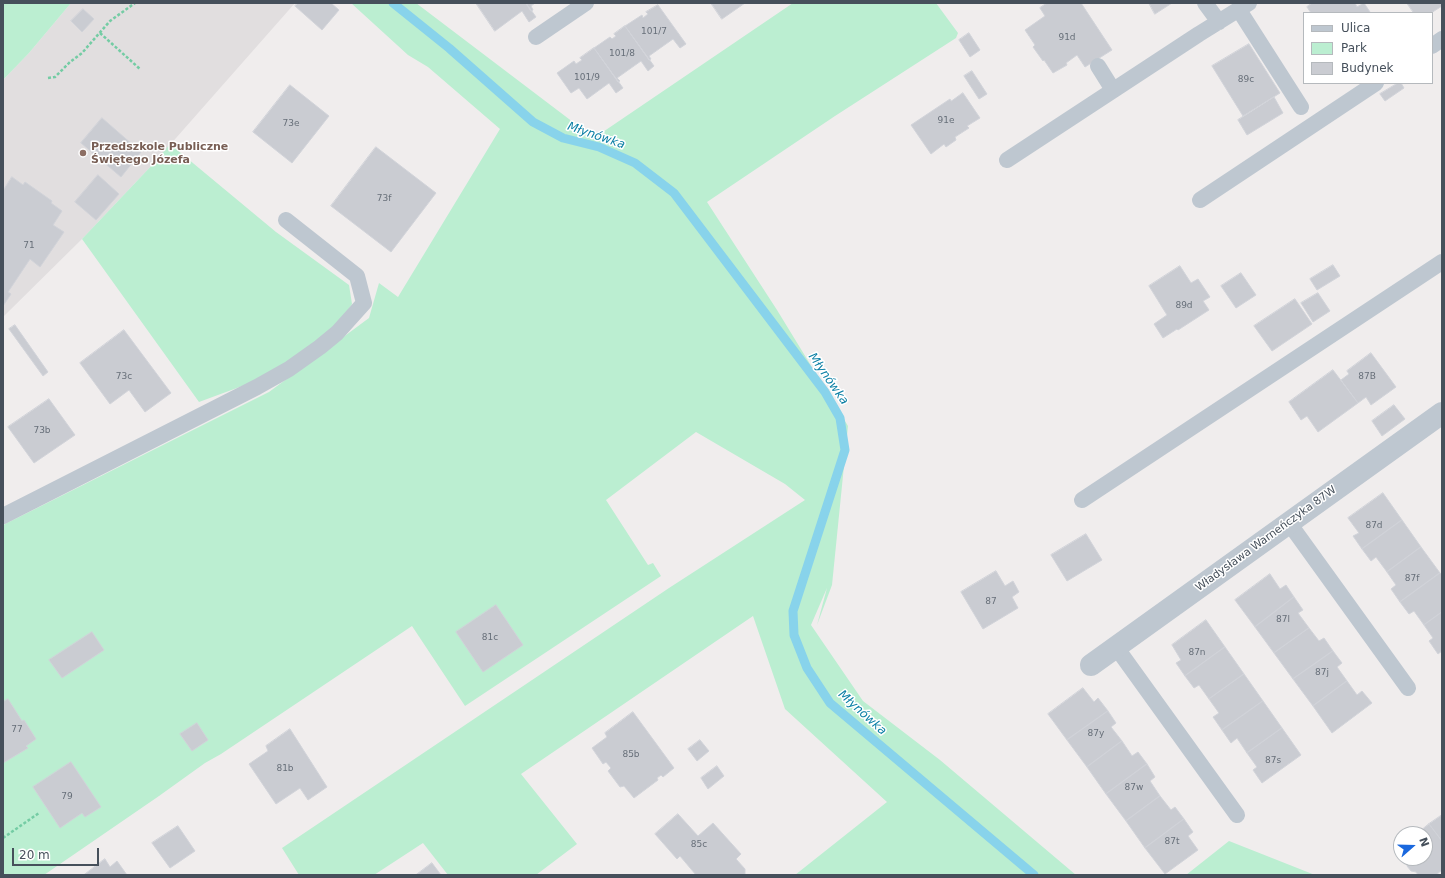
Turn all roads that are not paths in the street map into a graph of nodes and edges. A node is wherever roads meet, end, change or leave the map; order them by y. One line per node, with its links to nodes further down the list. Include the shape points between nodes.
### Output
1 (586, 3): 5 (lane)
2 (1205, 3): 4 (lane)
3 (1244, 6): 4 (lane); 11 (lane)
4 (1220, 22): 10 (lane)
5 (536, 38)
6 (1442, 39): 7 (lane)
7 (1433, 45)
8 (1098, 66): 10 (lane)
9 (1374, 84): 13 (lane)
10 (1113, 90): 12 (lane)
11 (1301, 107)
12 (1007, 160)
13 (1200, 200)
14 (286, 220): 18 (lane, via 357,276 364,303 337,333 289,369 257,387)
15 (1442, 262): 17 (lane)
16 (1442, 413): 19 (street, Władysława Warneńczyka 87W)
17 (1082, 500)
18 (3, 516)
19 (1289, 523): 20 (street, Władysława Warneńczyka 87W); 22 (lane)
20 (1116, 647): 21 (street, Władysława Warneńczyka 87W); 23 (lane)
21 (1090, 665)
22 (1408, 688)
23 (1237, 815)

